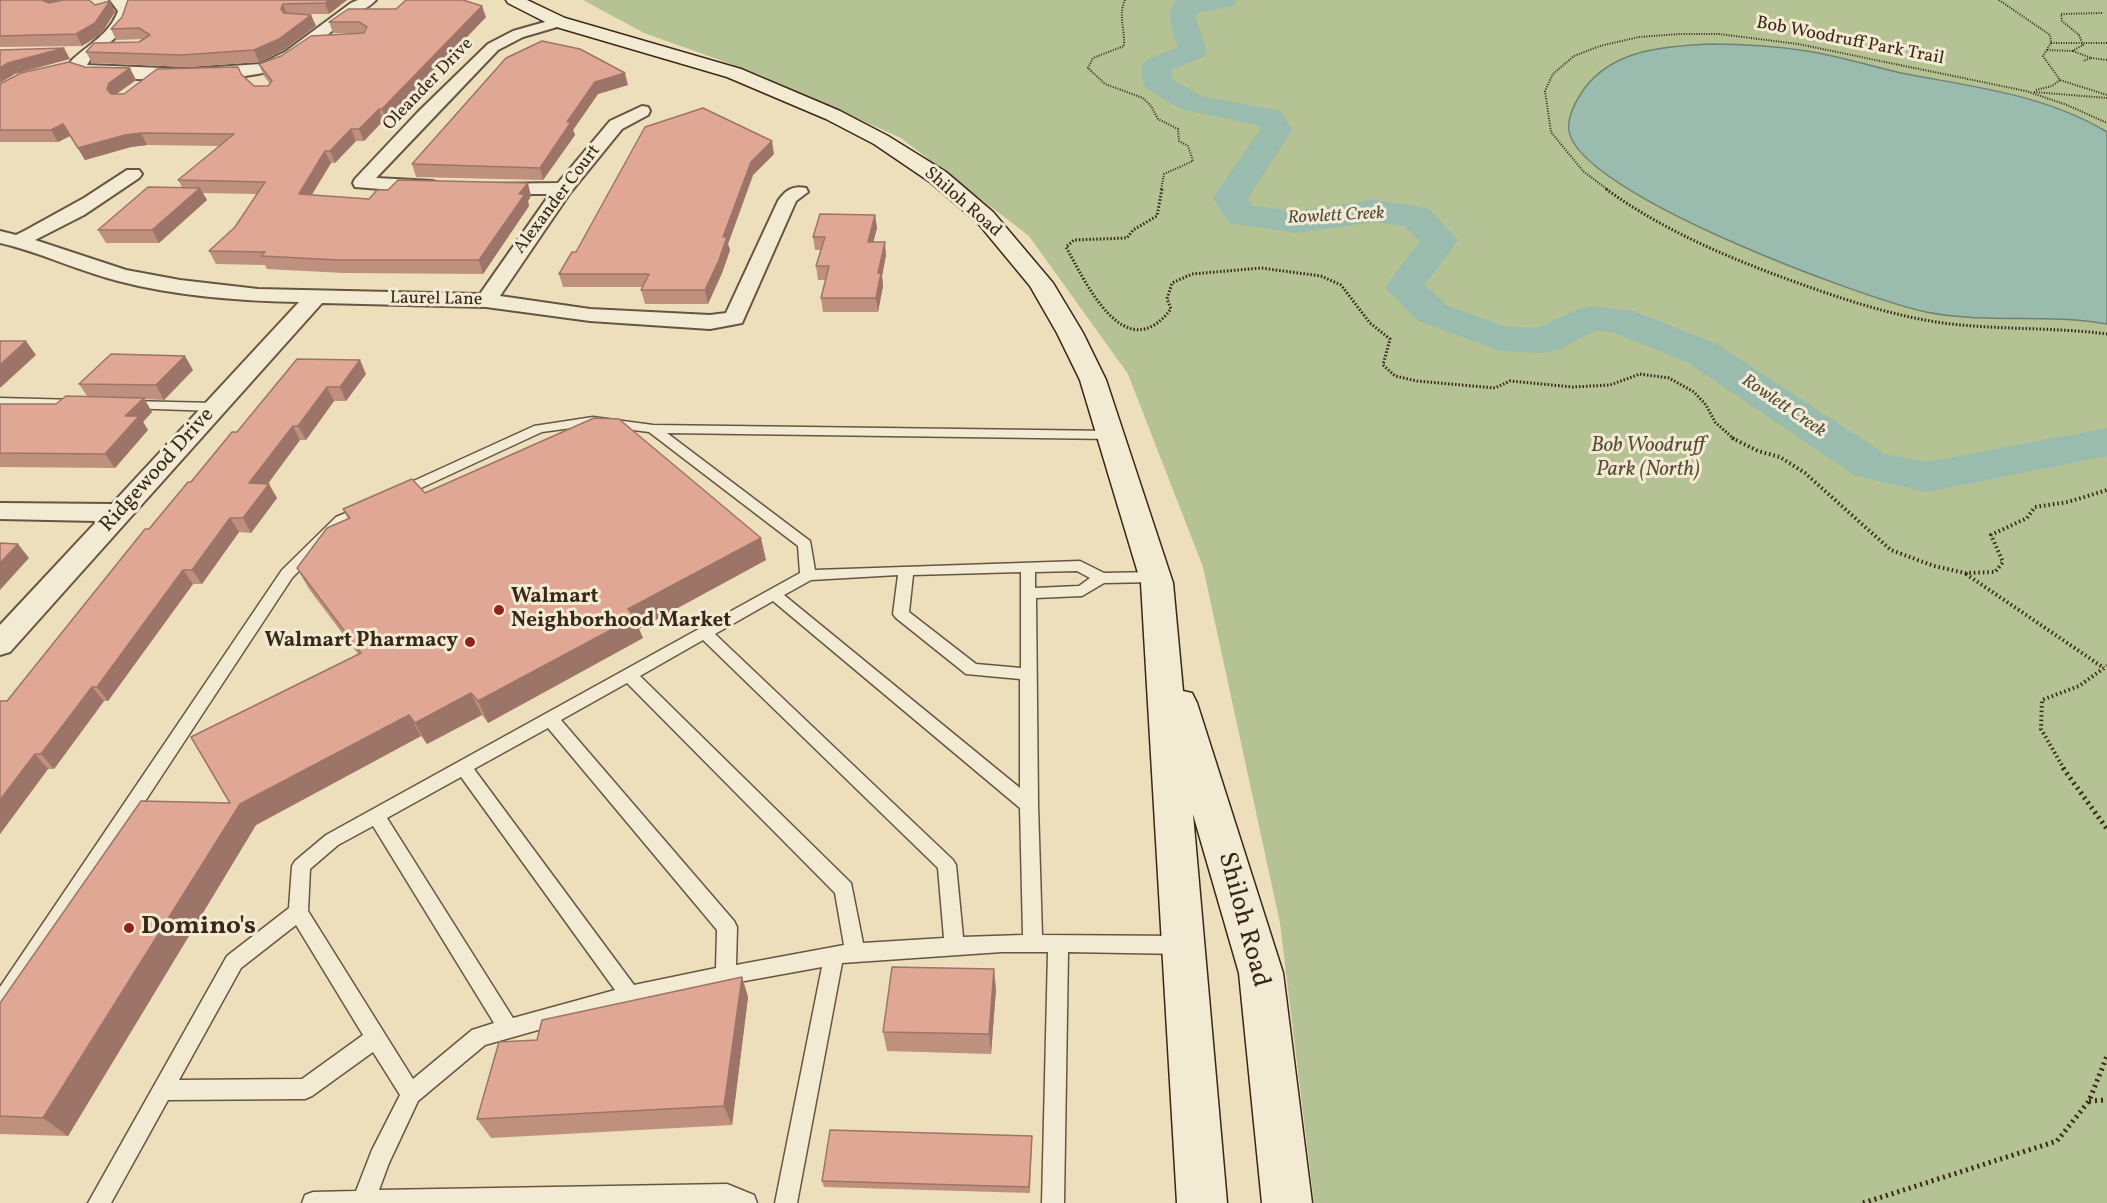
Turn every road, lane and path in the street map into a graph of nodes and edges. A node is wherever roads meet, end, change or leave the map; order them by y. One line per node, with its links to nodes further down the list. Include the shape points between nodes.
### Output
1 (369, 0): 8 (street)
2 (514, 0): 9 (main road, Shiloh Road)
3 (1125, 0): 49 (path, via 1120,11 1124,46 1093,58 1088,68 1112,87 1144,97 1158,119 1178,129 1179,141 1188,146 1193,161 1164,174 1157,216 1127,238 1074,240 1066,247 1113,321 1132,331 1147,328 1164,320 1171,309 1167,299 1172,283 1192,274 1261,268 1321,276 1341,285 1370,323 1390,339 1383,365 1395,376 1495,388 1510,381 1573,387 1610,385 1640,374 1669,378 1694,392 1715,423 1731,438 1780,457 1805,473 1891,550)
4 (1999, 0): 12 (path, via 2046,31)
5 (123, 1): 16 (street, via 121,23)
6 (2103, 13): 13 (path, via 2061,14 2062,21)
7 (314, 20): 8 (street)
8 (335, 20): 10 (street)
9 (559, 22): 30 (street, Oleander Drive, via 518,34 493,47 362,183); 43 (main road, Shiloh Road, via 745,78 833,115 938,177 984,217 1041,283 1093,380)
10 (309, 40): 11 (street); 22 (street, via 286,58 255,71)
11 (341, 40)
12 (2051, 43): 13 (path); 17 (path)
13 (2083, 43): 14 (path); 18 (path)
14 (2107, 44)
15 (126, 47): 16 (street)
16 (93, 50): 22 (street, via 71,62 91,71)
17 (2047, 50): 18 (path); 23 (path, via 2044,59)
18 (2072, 51): 19 (path)
19 (2091, 58): 20 (path); 21 (path)
20 (2107, 60)
21 (2083, 61)
22 (161, 72): 24 (street)
23 (2060, 81): 25 (path, Bob Woodruff Park Trail); 26 (path, Bob Woodruff Park Trail)
24 (142, 86)
25 (2027, 92): 26 (path, Bob Woodruff Park Trail); 28 (path, Bob Woodruff Park Trail); 37 (path, Bob Woodruff Park Trail, via 1792,43 1684,35 1616,42 1569,58 1549,80 1545,102 1559,142 1603,187 1660,224 1740,262 1802,286 1920,320)
26 (2107, 97)
27 (642, 111): 32 (street, Alexander Court, via 616,125)
28 (2107, 123)
29 (133, 174): 34 (street, via 68,217)
30 (446, 187)
31 (470, 187): 32 (street)
32 (563, 189): 36 (street, Alexander Court)
33 (799, 192): 36 (street, Laurel Lane, via 787,201 734,318 710,322 590,315)
34 (9, 239): 35 (street, Laurel Lane, via 122,276 258,295)
35 (315, 298): 36 (street, Laurel Lane); 41 (street, Ridgewood Drive)
36 (486, 301)
37 (2107, 334)
38 (0, 402): 39 (lane)
39 (92, 404)
40 (115, 404): 41 (lane)
41 (216, 407): 46 (street, Ridgewood Drive)
42 (653, 429): 43 (lane); 50 (lane, via 805,544); 75 (lane, via 593,421 539,429 341,520 287,574)
43 (1112, 435): 51 (main road, Shiloh Road)
44 (2107, 490): 49 (path, via 2035,507 2027,518 1991,535 2003,562 1995,572)
45 (0, 511): 46 (street)
46 (118, 513): 56 (street, Ridgewood Drive)
47 (1028, 567): 48 (lane); 52 (lane, via 1080,566); 53 (lane)
48 (906, 570): 50 (lane); 59 (lane, via 901,614 972,670)
49 (1965, 573): 58 (path)
50 (808, 575): 54 (lane)
51 (1155, 577): 52 (lane); 57 (main road, Shiloh Road)
52 (1101, 578): 53 (lane, via 1082,591)
53 (1029, 593): 59 (lane)
54 (774, 594): 55 (lane); 63 (lane)
55 (705, 633): 60 (lane); 70 (lane, via 947,864)
56 (0, 644)
57 (1161, 644): 69 (main road, Shiloh Road); 90 (main road, Shiloh Road, via 1261,973)
58 (2106, 667): 65 (path, via 2079,686 2042,699 2041,729 2061,765)
59 (1029, 674): 63 (lane)
60 (629, 675): 61 (lane); 71 (lane, via 844,889)
61 (550, 719): 62 (lane); 73 (lane, via 727,927)
62 (463, 767): 64 (lane); 74 (lane)
63 (1029, 805): 67 (lane)
64 (376, 815): 66 (lane, via 332,840 301,866); 76 (lane)
65 (2107, 829)
66 (298, 912): 77 (lane); 79 (lane, via 234,962)
67 (1034, 944): 68 (lane); 70 (lane)
68 (1058, 944): 69 (lane); 88 (lane)
69 (1183, 945): 89 (main road, Shiloh Road)
70 (954, 946): 71 (lane)
71 (855, 952): 72 (lane)
72 (834, 956): 73 (lane); 87 (lane)
73 (726, 976): 74 (lane)
74 (630, 994): 76 (lane)
75 (0, 1004)
76 (509, 1029): 80 (lane, via 479,1037)
77 (375, 1038): 79 (lane, via 305,1089); 80 (lane)
78 (2107, 1056): 82 (path)
79 (162, 1090): 83 (lane)
80 (411, 1094): 85 (lane)
81 (2107, 1100): 82 (path)
82 (2089, 1101): 91 (path, via 2057,1141)
83 (99, 1203)
84 (313, 1203): 85 (lane)
85 (363, 1203): 86 (lane, via 727,1195)
86 (746, 1203)
87 (786, 1203)
88 (1053, 1203)
89 (1202, 1203)
90 (1287, 1203)
91 (1863, 1203)

